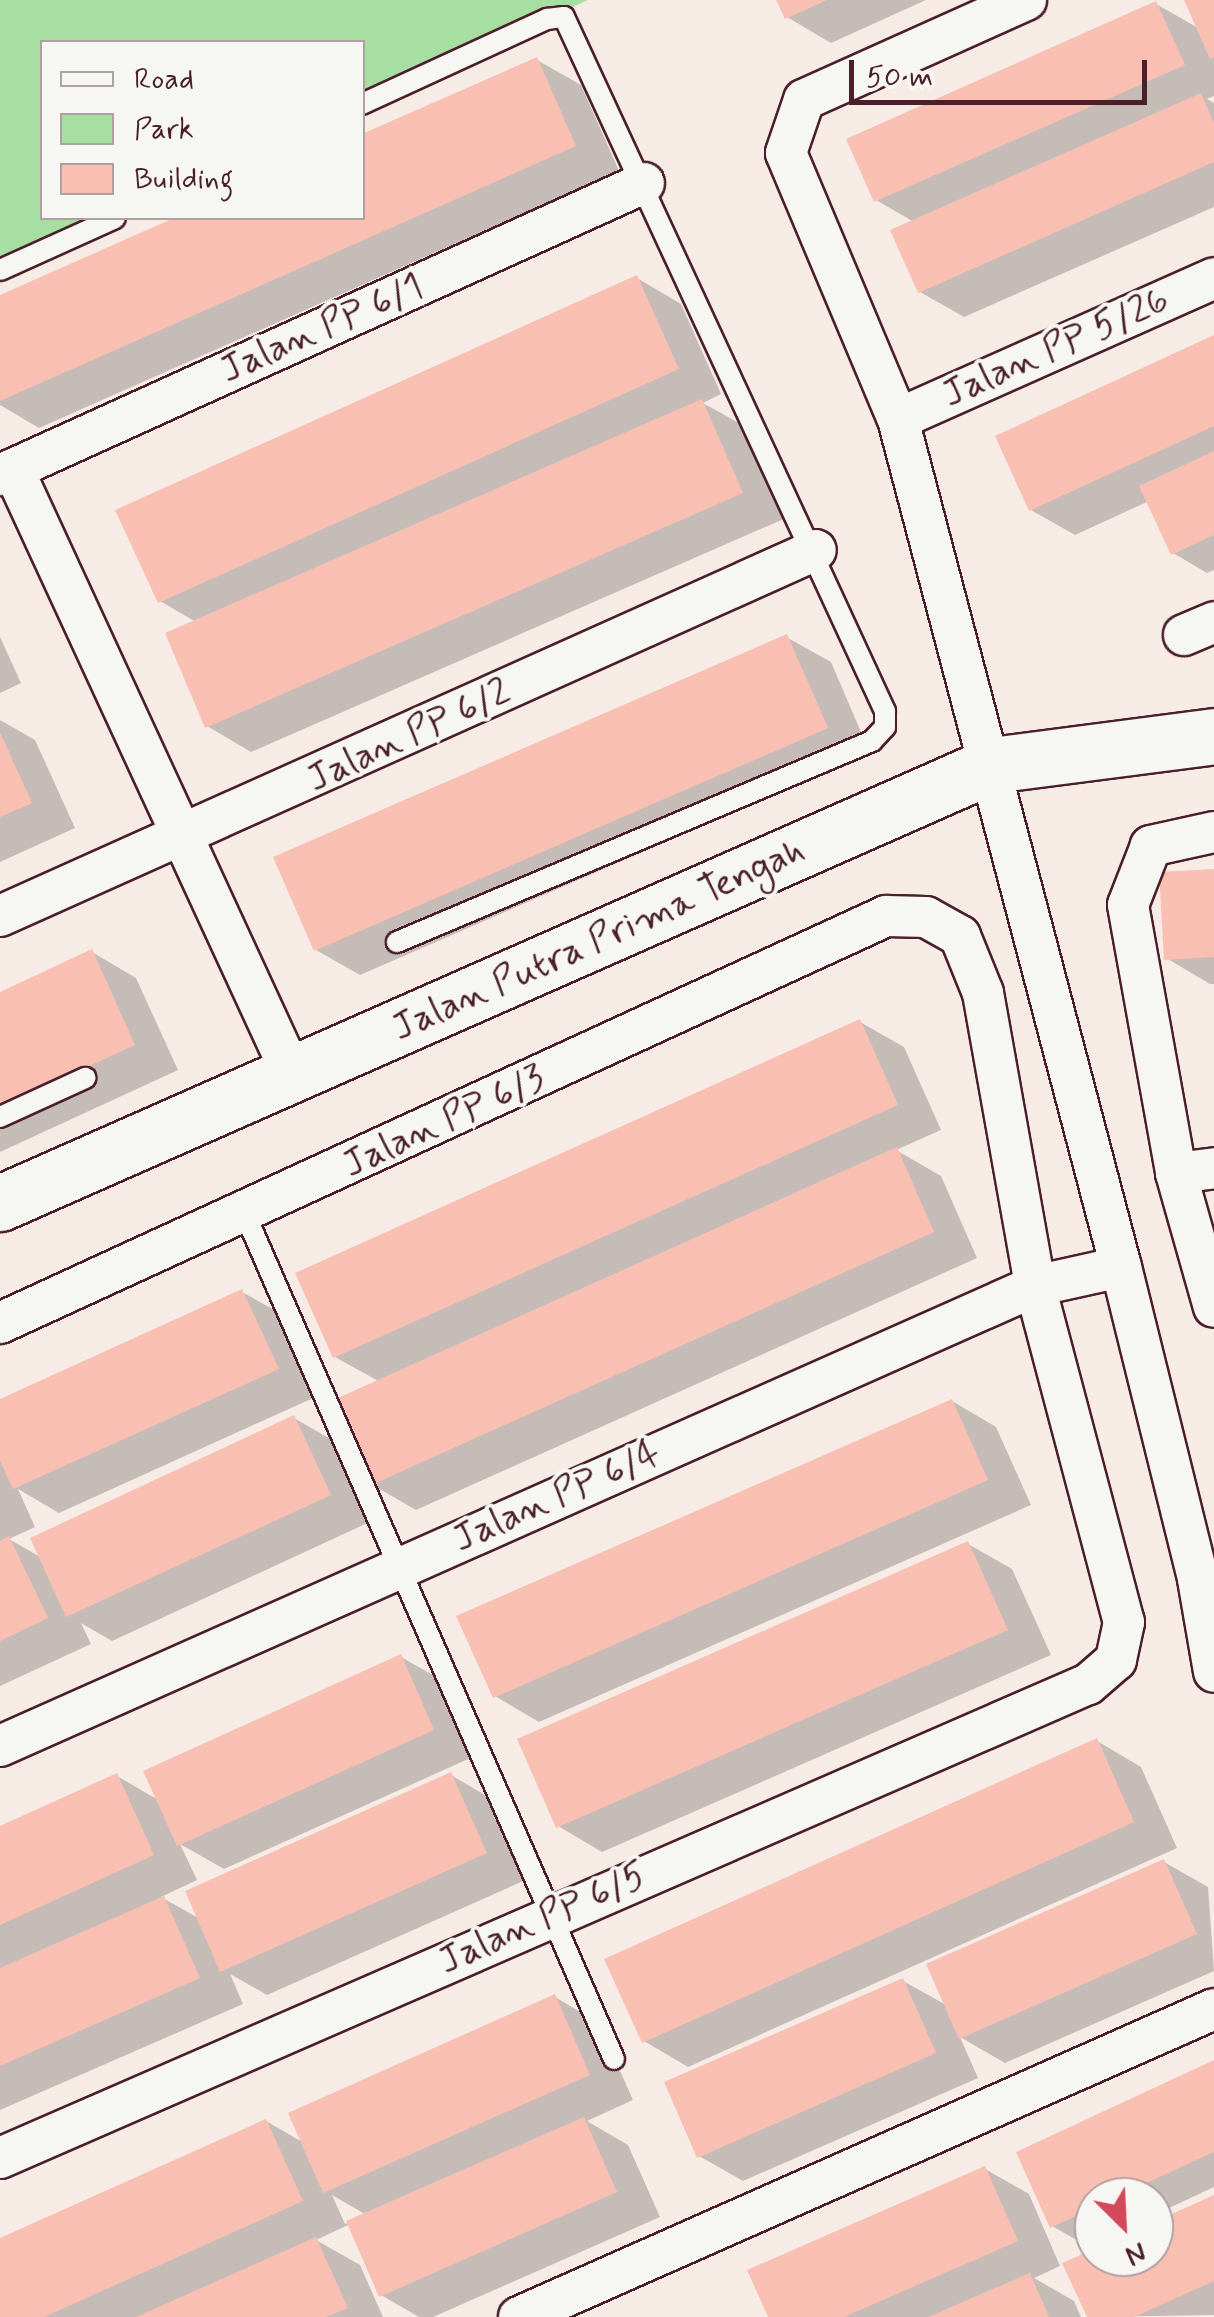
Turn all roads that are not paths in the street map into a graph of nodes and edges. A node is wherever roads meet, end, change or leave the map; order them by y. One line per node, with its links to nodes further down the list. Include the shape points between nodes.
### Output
1 (1026, 0): 7 (street, via 804,100 790,124 786,152)
2 (365, 103): 3 (lane, via 547,19 564,18)
3 (644, 183): 8 (street, Jalan PP 6/1); 9 (lane)
4 (111, 220): 5 (lane)
5 (0, 270)
6 (1214, 278): 7 (street, Jalan PP 5/26)
7 (898, 419): 11 (street)
8 (4, 465): 13 (street)
9 (816, 550): 13 (street, Jalan PP 6/2); 15 (lane, via 885,711 885,727 872,740)
10 (1214, 736): 11 (street, Jalan Putra Prima Tengah)
11 (992, 765): 16 (street, Jalan Putra Prima Tengah); 22 (street)
12 (1214, 832): 19 (street, via 1151,846 1128,904)
13 (183, 839): 14 (street, Jalan PP 6/2); 16 (street)
14 (0, 916)
15 (397, 942)
16 (293, 1076): 20 (street, Jalan Putra Prima Tengah)
17 (85, 1078): 18 (lane)
18 (0, 1117)
19 (1195, 1170): 24 (street)
20 (0, 1203)
21 (246, 1214): 23 (street, Jalan PP 6/3, via 886,916 926,917 960,936 984,994); 25 (street, Jalan PP 6/3); 26 (lane)
22 (1121, 1268): 23 (street, Jalan PP 6/4); 27 (street, via 1198,1580)
23 (1035, 1286): 26 (street, Jalan PP 6/4); 29 (street, Jalan PP 6/5, via 1124,1622 1116,1660 1088,1684)
24 (1214, 1307)
25 (0, 1323)
26 (399, 1566): 28 (street, Jalan PP 6/4); 29 (lane)
27 (1214, 1672)
28 (0, 1746)
29 (551, 1915): 31 (lane); 32 (street, Jalan PP 6/5)
30 (1214, 2009): 33 (street)
31 (614, 2059)
32 (0, 2158)
33 (519, 2317)

